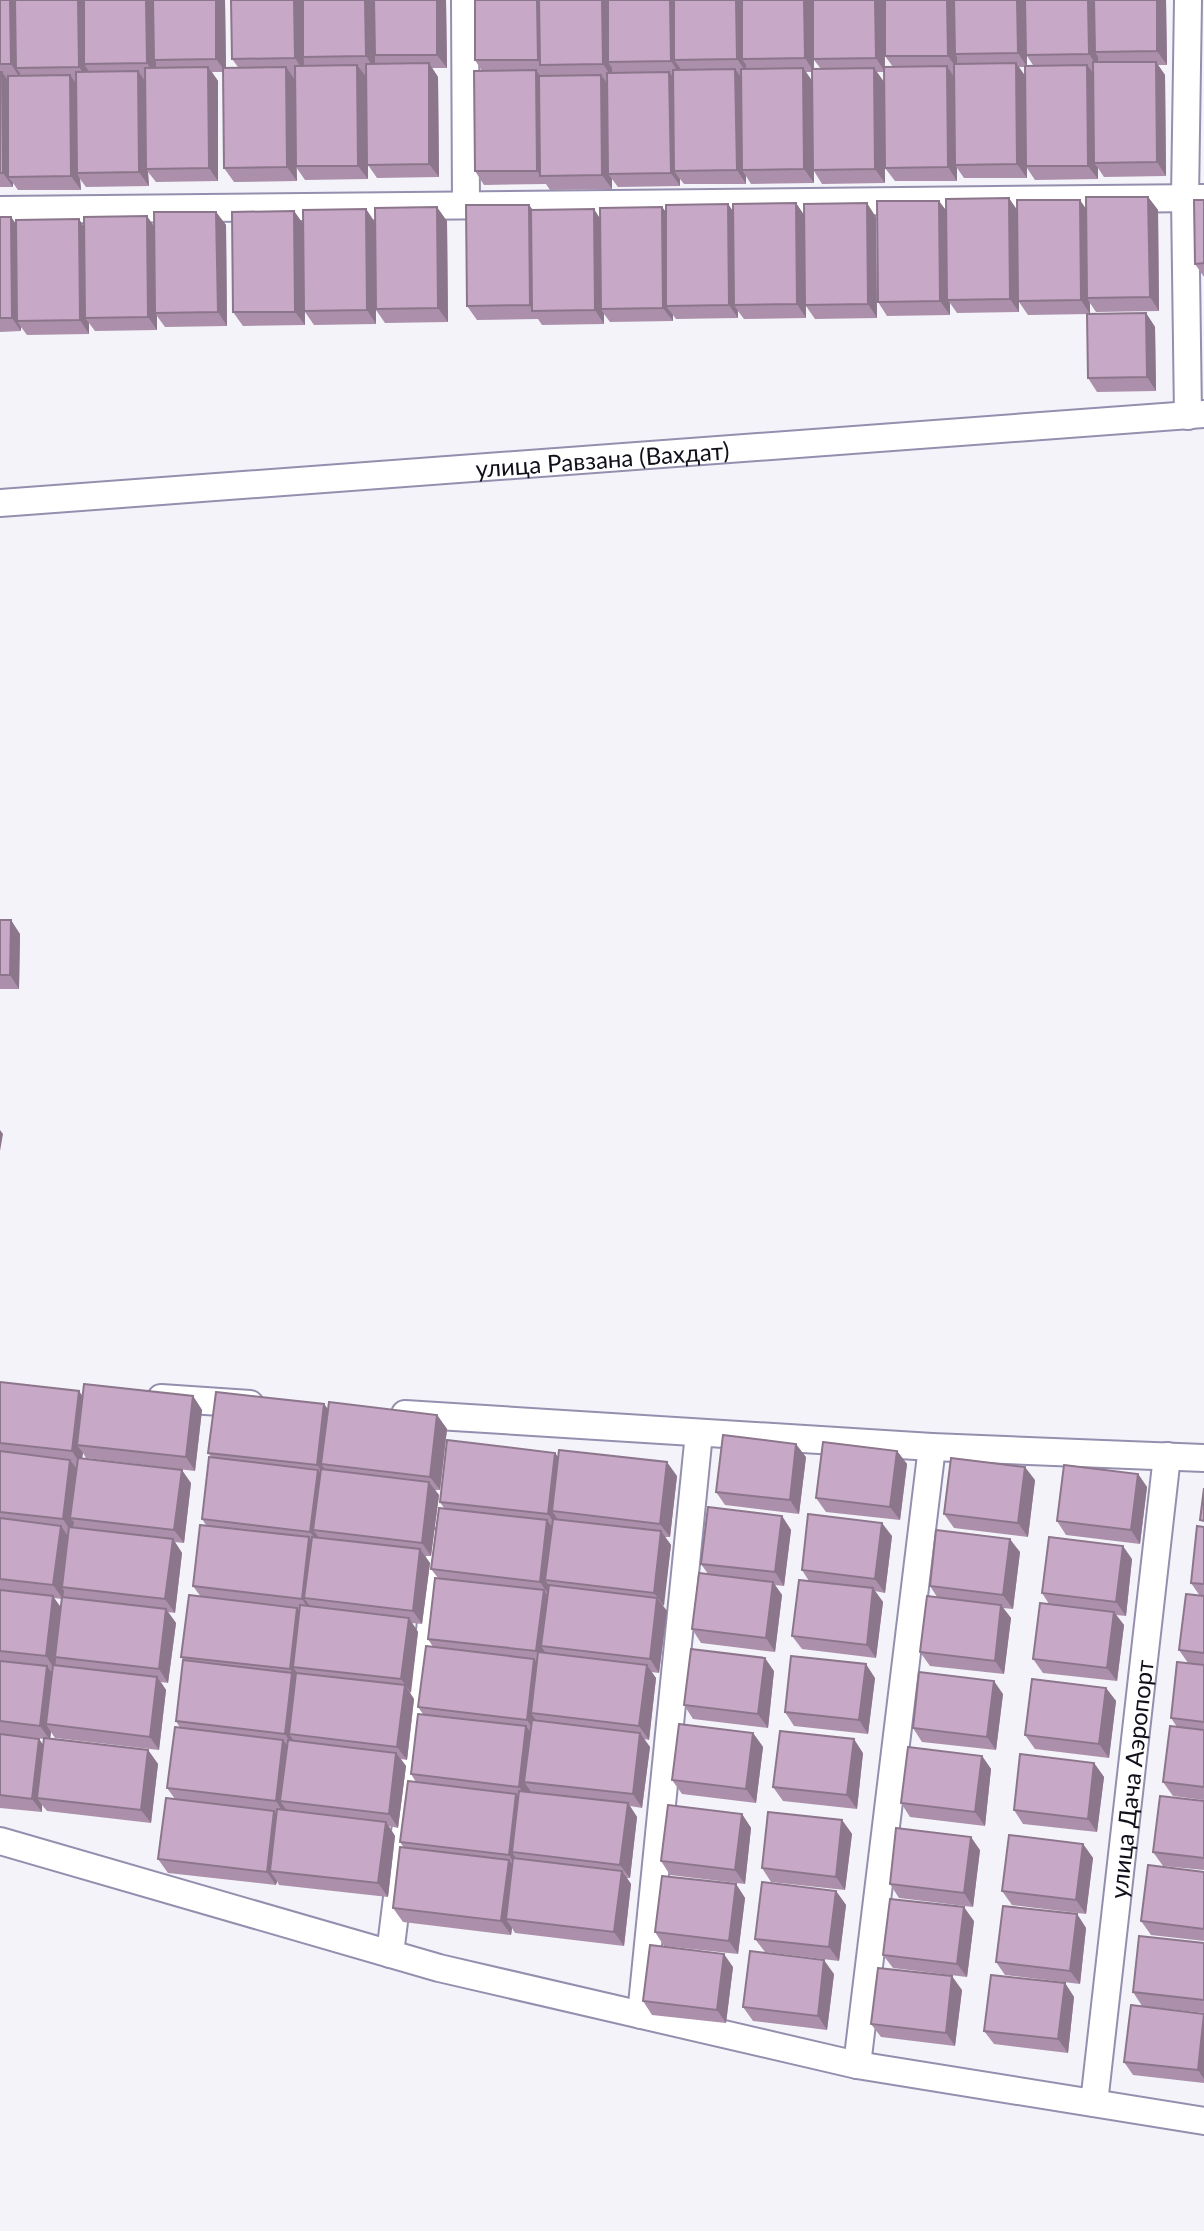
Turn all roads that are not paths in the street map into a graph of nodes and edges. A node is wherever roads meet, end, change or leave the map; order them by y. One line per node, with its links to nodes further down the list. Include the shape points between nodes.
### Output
1 (465, 0): 4 (street)
2 (1188, 0): 3 (street)
3 (1194, 198): 4 (street); 6 (street)
4 (466, 205): 5 (street)
5 (0, 210)
6 (1196, 415): 7 (street, улица Равзана (Вахдат))
7 (0, 503)
8 (140, 1397): 9 (street)
9 (218, 1402): 10 (street); 13 (street)
10 (282, 1406)
11 (377, 1412): 12 (street)
12 (456, 1417): 14 (street); 16 (street)
13 (215, 1433)
14 (699, 1433): 15 (street); 24 (street)
15 (932, 1447): 17 (street); 25 (street)
16 (452, 1449)
17 (1167, 1456): 18 (street); 26 (street, улица Дача Аэропорт)
18 (1204, 1458)
19 (444, 1512): 23 (street)
20 (0, 1841): 22 (street)
21 (164, 1856): 22 (street)
22 (160, 1887): 23 (street)
23 (390, 1954): 24 (street)
24 (641, 2015): 25 (street)
25 (857, 2065): 26 (street)
26 (1094, 2103): 27 (street)
27 (1204, 2121)

